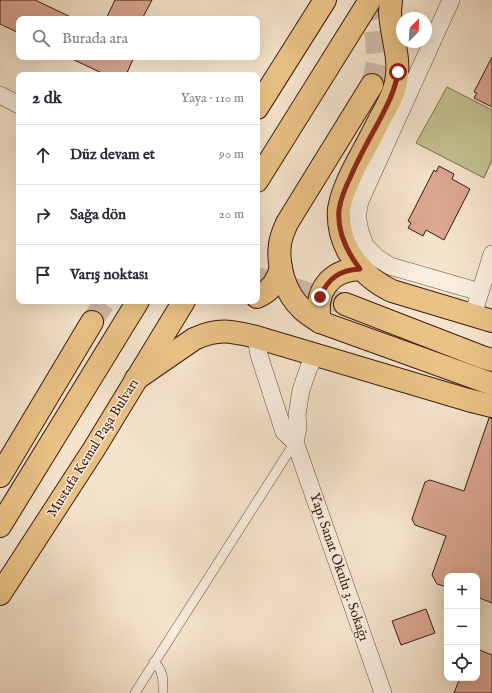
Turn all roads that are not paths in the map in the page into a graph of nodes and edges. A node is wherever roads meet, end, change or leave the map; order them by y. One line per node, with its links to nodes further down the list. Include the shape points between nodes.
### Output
1 (325, 0): 7 (main road)
2 (370, 0): 9 (main road)
3 (391, 0): 12 (main road, via 390,12 398,59 396,82 390,100 352,174 339,210 340,227 346,248)
4 (450, 0): 14 (street, via 360,201 357,216 365,246 390,266)
5 (372, 85): 11 (main road, via 287,223 280,244)
6 (0, 96): 8 (street)
7 (260, 103)
8 (16, 104)
9 (260, 177)
10 (492, 254): 13 (street)
11 (281, 267): 15 (main road, via 272,287); 21 (main road, via 288,289 301,309)
12 (360, 269): 19 (main road, via 392,291); 21 (main road, via 343,272 328,282 321,293 318,305)
13 (489, 272): 14 (street)
14 (480, 292): 19 (street)
15 (260, 296)
16 (136, 304): 30 (main road)
17 (182, 304): 25 (main road, Mustafa Kemal Paşa Bulvarı)
18 (345, 304): 24 (main road)
19 (483, 318)
20 (92, 322): 29 (main road)
21 (320, 322): 26 (main road)
22 (256, 337): 23 (main road); 25 (main road, via 225,331 205,334); 28 (street, Yapı Sanat Okulu 3. Sokağı, via 259,355 284,432)
23 (316, 355): 27 (main road); 28 (street, Yapı Sanat Okulu 3. Sokağı, via 309,366 301,390)
24 (492, 360)
25 (136, 379): 31 (main road, Mustafa Kemal Paşa Bulvarı)
26 (492, 384)
27 (492, 406)
28 (295, 442): 32 (lane); 35 (street, Yapı Sanat Okulu 3. Sokağı)
29 (0, 476)
30 (0, 526)
31 (0, 594)
32 (154, 662): 33 (lane); 34 (lane, via 164,679)
33 (135, 693)
34 (163, 693)
35 (383, 693)

